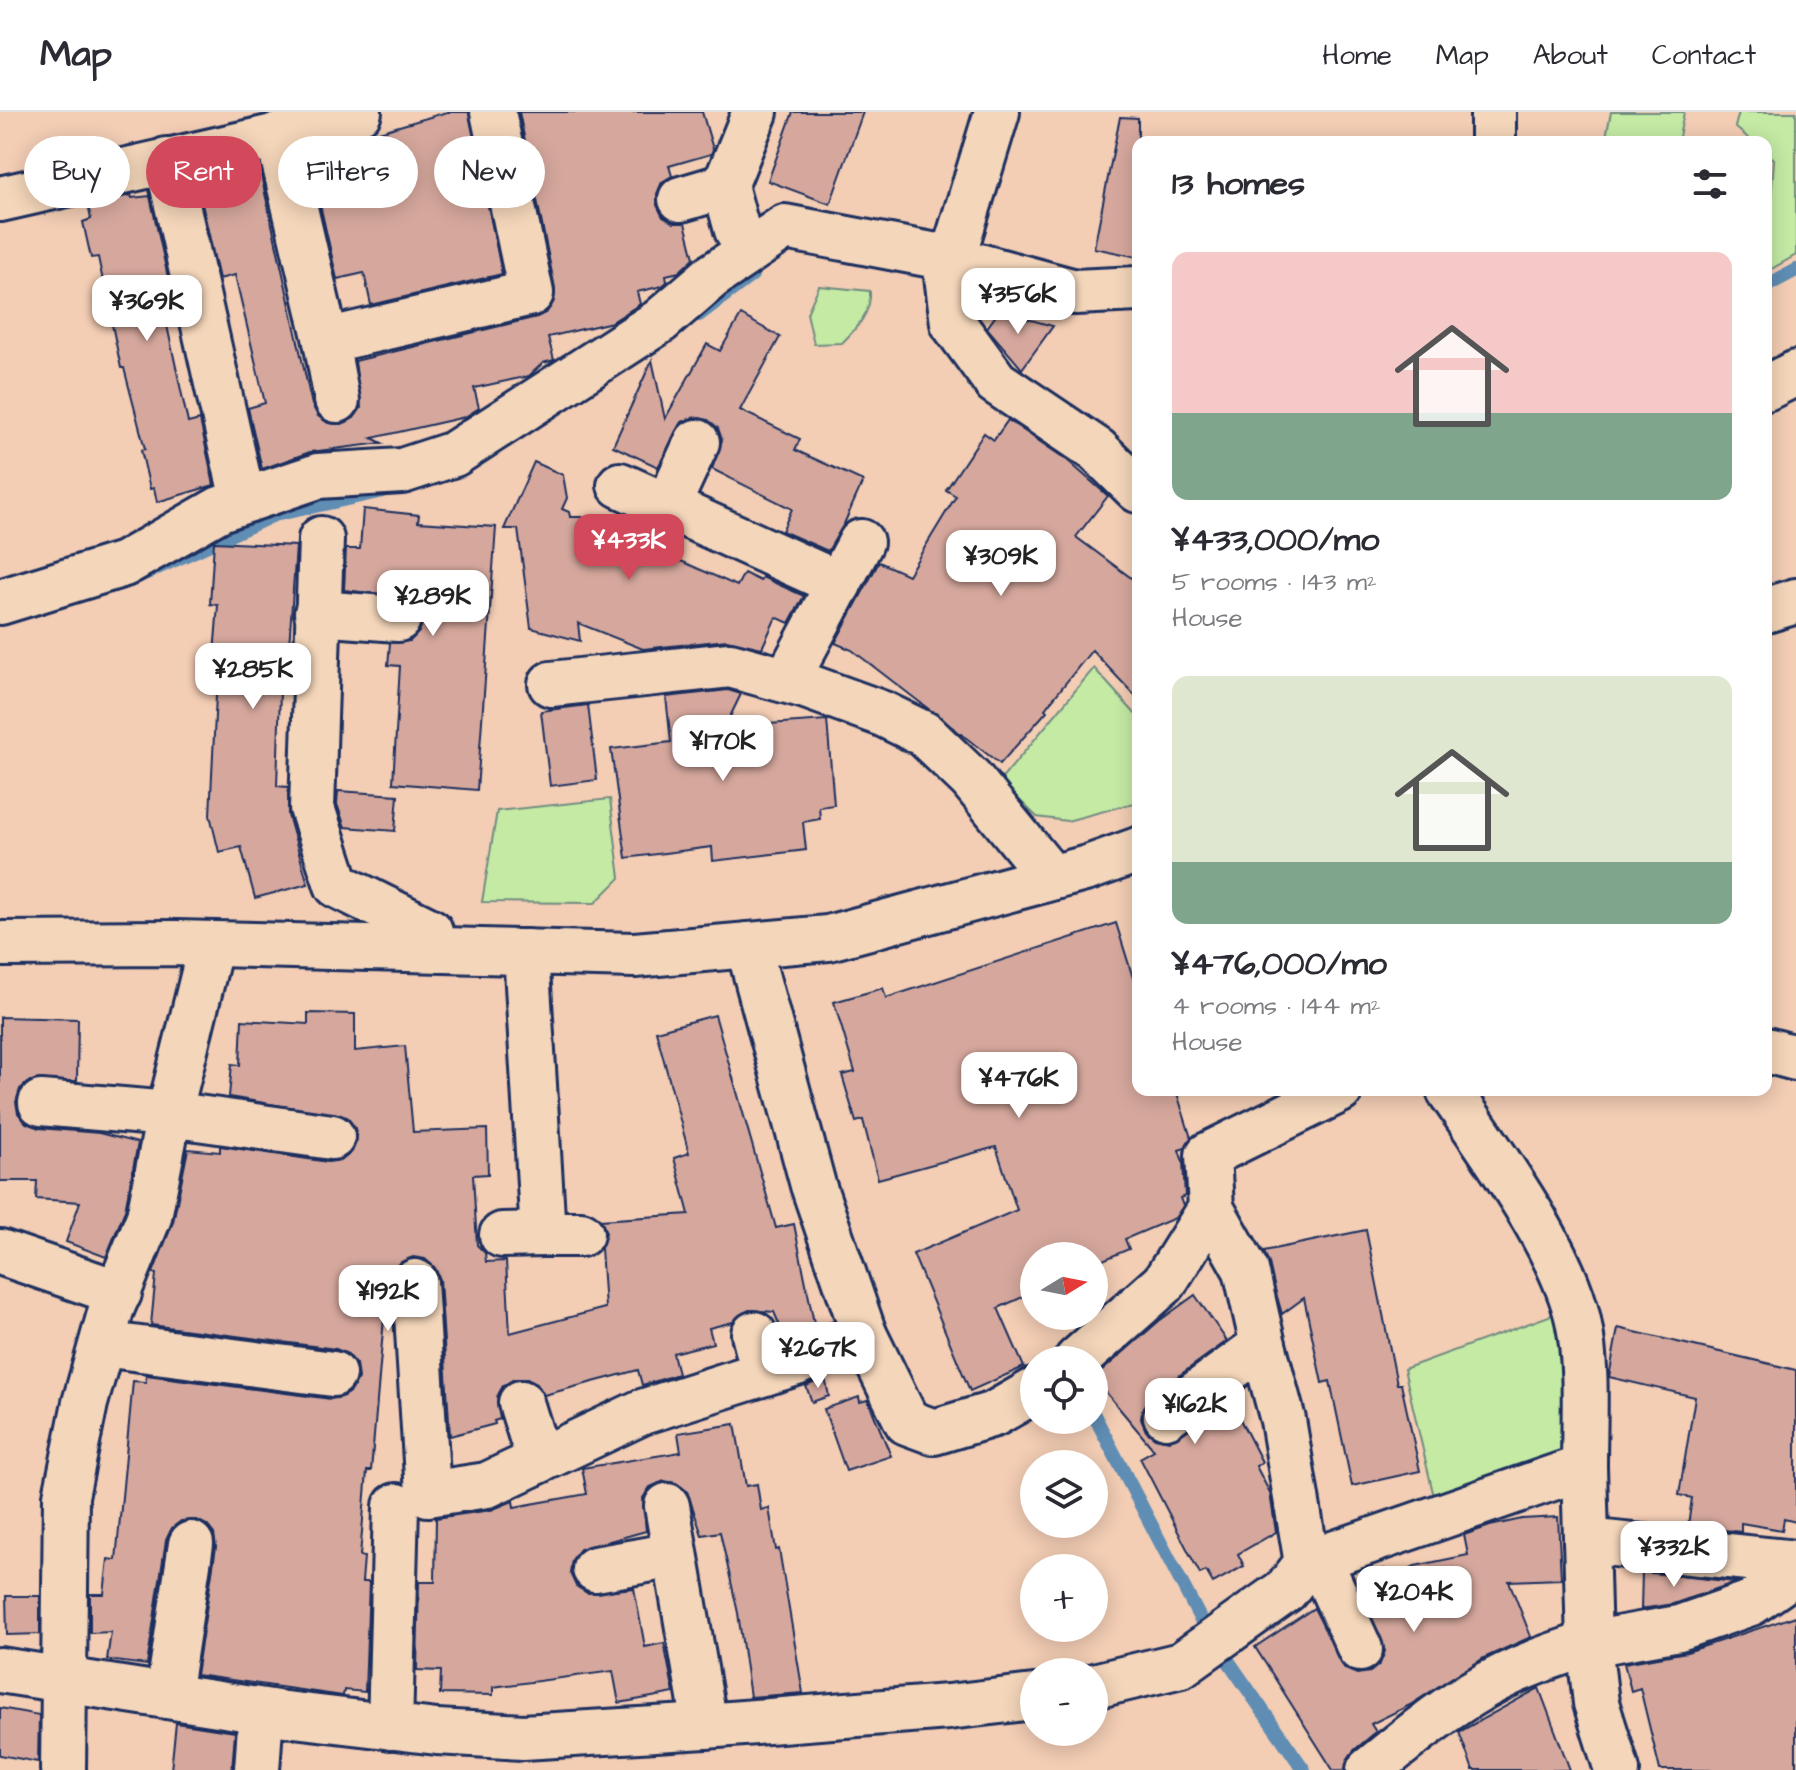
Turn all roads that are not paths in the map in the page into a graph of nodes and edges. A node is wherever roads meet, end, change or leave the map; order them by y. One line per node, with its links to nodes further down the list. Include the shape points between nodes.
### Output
1 (359, 112): 6 (street)
2 (493, 112): 18 (street, via 531,293)
3 (755, 112): 10 (street)
4 (997, 112): 16 (street)
5 (1493, 112): 7 (street)
6 (278, 136): 8 (street)
7 (1493, 136)
8 (262, 139)
9 (146, 165): 11 (street)
10 (725, 186): 12 (street); 15 (street)
11 (0, 199)
12 (681, 199)
13 (178, 208): 23 (street)
14 (295, 208): 18 (street)
15 (737, 230)
16 (950, 266): 17 (street, via 1075,292); 24 (street, via 953,323 996,382 1097,450); 31 (street, via 785,227 711,277 660,321 454,454 402,471 318,476 220,509 124,564)
17 (1132, 289)
18 (326, 341): 21 (street)
19 (1796, 373): 20 (street)
20 (1772, 385)
21 (337, 400)
22 (697, 442): 26 (street)
23 (239, 482)
24 (1132, 484)
25 (620, 485): 26 (street)
26 (667, 507): 29 (street)
27 (321, 539): 33 (street)
28 (861, 542): 29 (street)
29 (839, 584): 35 (street)
30 (1796, 601): 32 (street)
31 (0, 602)
32 (1772, 608)
33 (317, 613): 34 (street); 42 (street, via 312,808 337,885 430,931)
34 (398, 619)
35 (787, 680): 36 (street, via 730,665); 38 (street, via 924,734 971,779)
36 (551, 684)
37 (1132, 852): 38 (street)
38 (1051, 877): 41 (street, via 828,938)
39 (0, 944): 40 (street)
40 (211, 944): 42 (street); 49 (street)
41 (748, 945): 43 (street, via 635,955); 56 (street, via 813,1185)
42 (434, 949): 43 (street)
43 (526, 952): 52 (street)
44 (1772, 1052): 45 (street)
45 (1796, 1058)
46 (1328, 1096): 51 (street, via 1208,1155)
47 (1453, 1096): 65 (street, via 1568,1283 1578,1322)
48 (41, 1103): 49 (street)
49 (169, 1114): 50 (street); 55 (street, via 149,1217)
50 (332, 1137)
51 (1211, 1208): 58 (street, via 1246,1270); 59 (street, via 1164,1283)
52 (542, 1234)
53 (0, 1252): 55 (street)
54 (415, 1282): 64 (street, via 428,1494 487,1485)
55 (119, 1293): 57 (street)
56 (864, 1334): 61 (street, via 907,1422 934,1432 994,1414); 64 (street, via 759,1354)
57 (102, 1344): 60 (street); 78 (street, via 66,1496)
58 (1263, 1345): 63 (street); 71 (street)
59 (1093, 1346)
60 (333, 1374)
61 (1020, 1399)
62 (521, 1403): 64 (street)
63 (1166, 1416)
64 (539, 1460)
65 (1584, 1467): 68 (street); 71 (street)
66 (396, 1506): 84 (street)
67 (667, 1506): 70 (street)
68 (1586, 1541): 72 (street); 75 (street)
69 (191, 1544): 80 (street)
70 (675, 1555): 73 (street); 83 (street)
71 (1313, 1561): 76 (street); 79 (street, via 1286,1590 1181,1665)
72 (1796, 1563)
73 (595, 1569)
74 (1796, 1572): 75 (street, via 1751,1603 1694,1623)
75 (1589, 1644): 87 (street, via 1532,1660 1486,1683 1441,1711); 88 (street, via 1596,1703)
76 (1360, 1649)
77 (0, 1670): 78 (street)
78 (64, 1680): 80 (street); 85 (street)
79 (1108, 1683)
80 (168, 1696): 82 (street)
81 (1020, 1699): 83 (street)
82 (261, 1711): 84 (street); 86 (street)
83 (705, 1726): 84 (street, via 523,1737)
84 (390, 1727)
85 (63, 1770)
86 (257, 1770)
87 (1369, 1770)
88 (1617, 1770)

